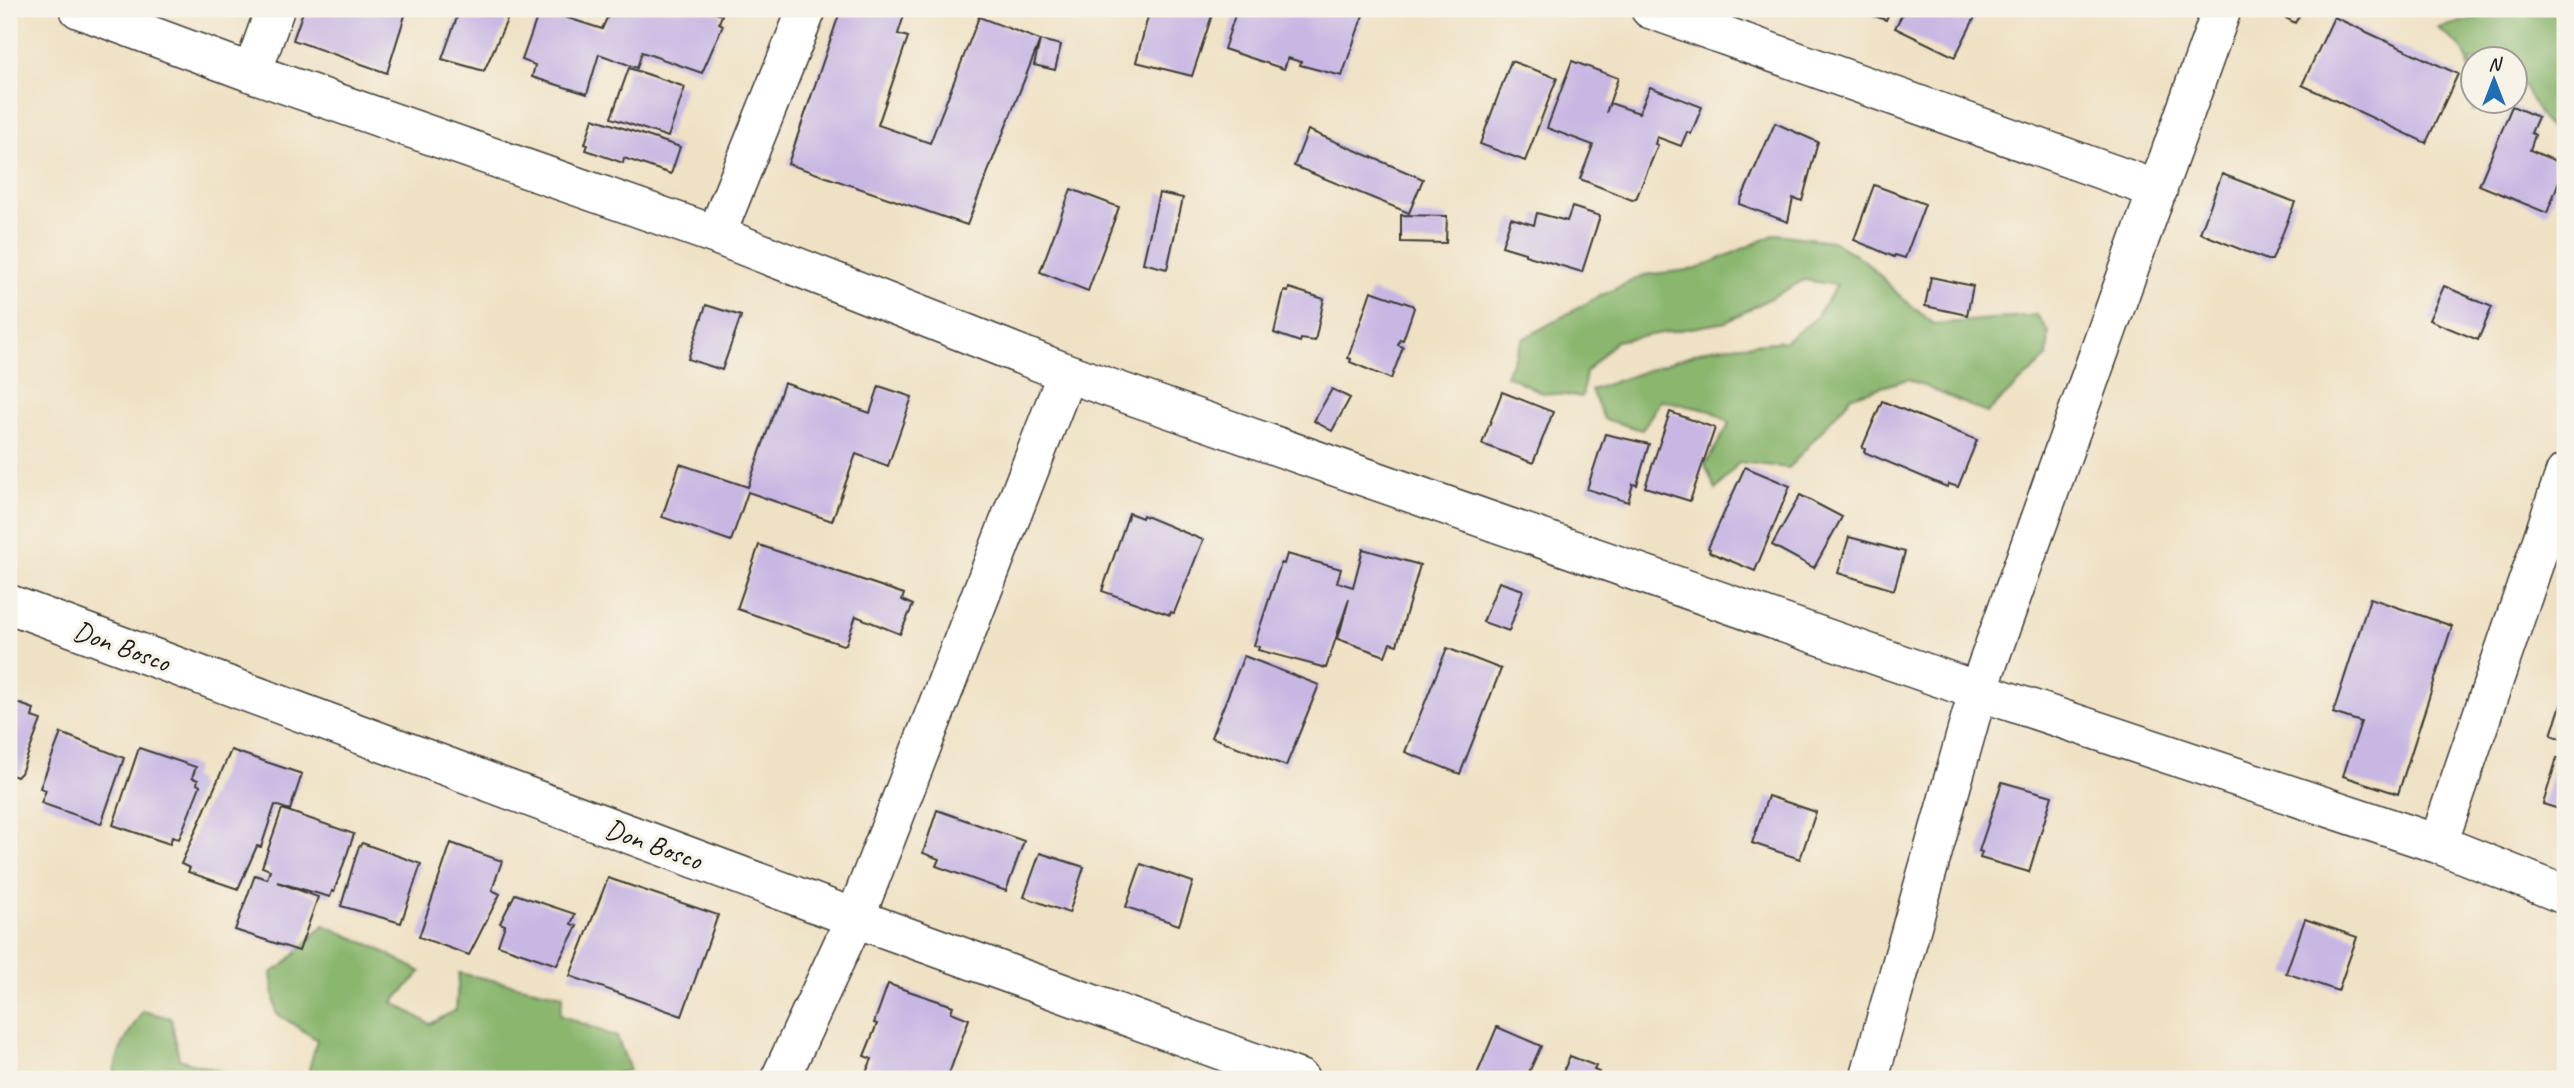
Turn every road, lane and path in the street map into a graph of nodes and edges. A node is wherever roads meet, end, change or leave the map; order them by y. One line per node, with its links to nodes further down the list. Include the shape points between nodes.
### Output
1 (79, 9): 6 (street)
2 (275, 9): 6 (street)
3 (807, 9): 8 (street)
4 (1650, 9): 7 (street)
5 (2222, 9): 7 (street)
6 (251, 73): 8 (street)
7 (2158, 190): 12 (street)
8 (716, 235): 9 (street)
9 (1067, 373): 12 (street); 15 (street)
10 (2565, 473): 13 (street)
11 (9, 604): 15 (street, Don Bosco)
12 (1978, 691): 13 (street); 18 (street)
13 (2438, 844): 14 (street)
14 (2565, 895)
15 (855, 918): 16 (street); 17 (street, Don Bosco)
16 (780, 1079)
17 (1300, 1079)
18 (1869, 1079)

